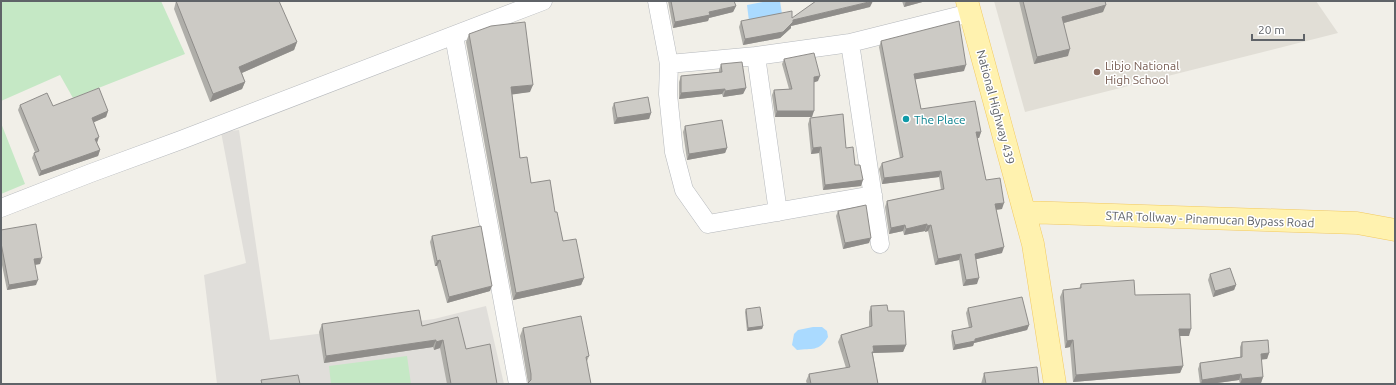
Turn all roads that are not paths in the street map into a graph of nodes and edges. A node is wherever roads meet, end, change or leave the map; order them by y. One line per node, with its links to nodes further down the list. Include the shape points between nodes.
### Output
1 (543, 1): 4 (street)
2 (657, 1): 7 (street)
3 (968, 7): 5 (street); 11 (main road, National Highway 439)
4 (454, 36): 9 (street); 14 (street)
5 (850, 43): 6 (street); 8 (street)
6 (756, 56): 7 (street); 10 (street)
7 (669, 64): 10 (street, via 668,94 674,152 684,190 708,224)
8 (873, 195): 10 (street); 13 (street)
9 (1, 208)
10 (778, 212)
11 (1024, 212): 12 (main road, STAR Tollway - Pinamucan Bypass Road, via 1357,223); 15 (main road, National Highway 439, via 1033,244)
12 (1395, 230)
13 (880, 244)
14 (518, 384)
15 (1055, 384)

